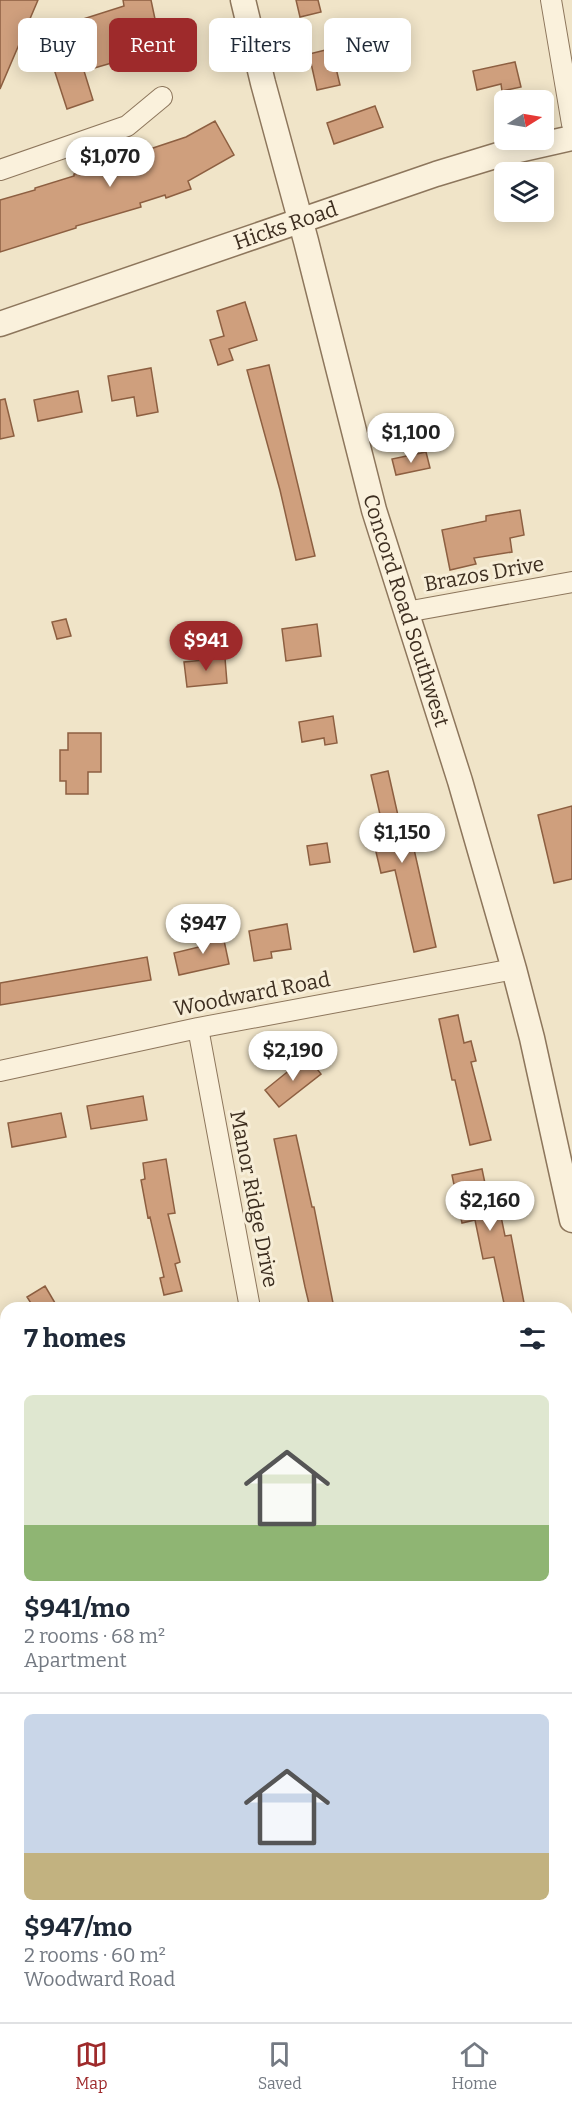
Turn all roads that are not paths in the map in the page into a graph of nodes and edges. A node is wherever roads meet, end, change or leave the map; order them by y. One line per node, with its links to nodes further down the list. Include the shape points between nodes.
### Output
1 (243, 0): 7 (street, Concord Road Southwest)
2 (551, 0): 4 (street)
3 (162, 97): 6 (street, via 127,126)
4 (572, 123)
5 (572, 138): 7 (street, Hicks Road, via 471,163)
6 (0, 170)
7 (300, 220): 8 (street, Hicks Road); 10 (street, Concord Road Southwest, via 356,442)
8 (0, 324)
9 (572, 582): 10 (street, Brazos Drive)
10 (406, 612): 11 (street, Concord Road Southwest, via 460,780)
11 (514, 969): 12 (street, Woodward Road); 14 (street, Concord Road Southwest)
12 (198, 1028): 13 (street, Woodward Road); 16 (street, Manor Ridge Drive)
13 (0, 1071)
14 (568, 1184): 15 (street, Concord Road Southwest)
15 (572, 1220)
16 (249, 1302)

